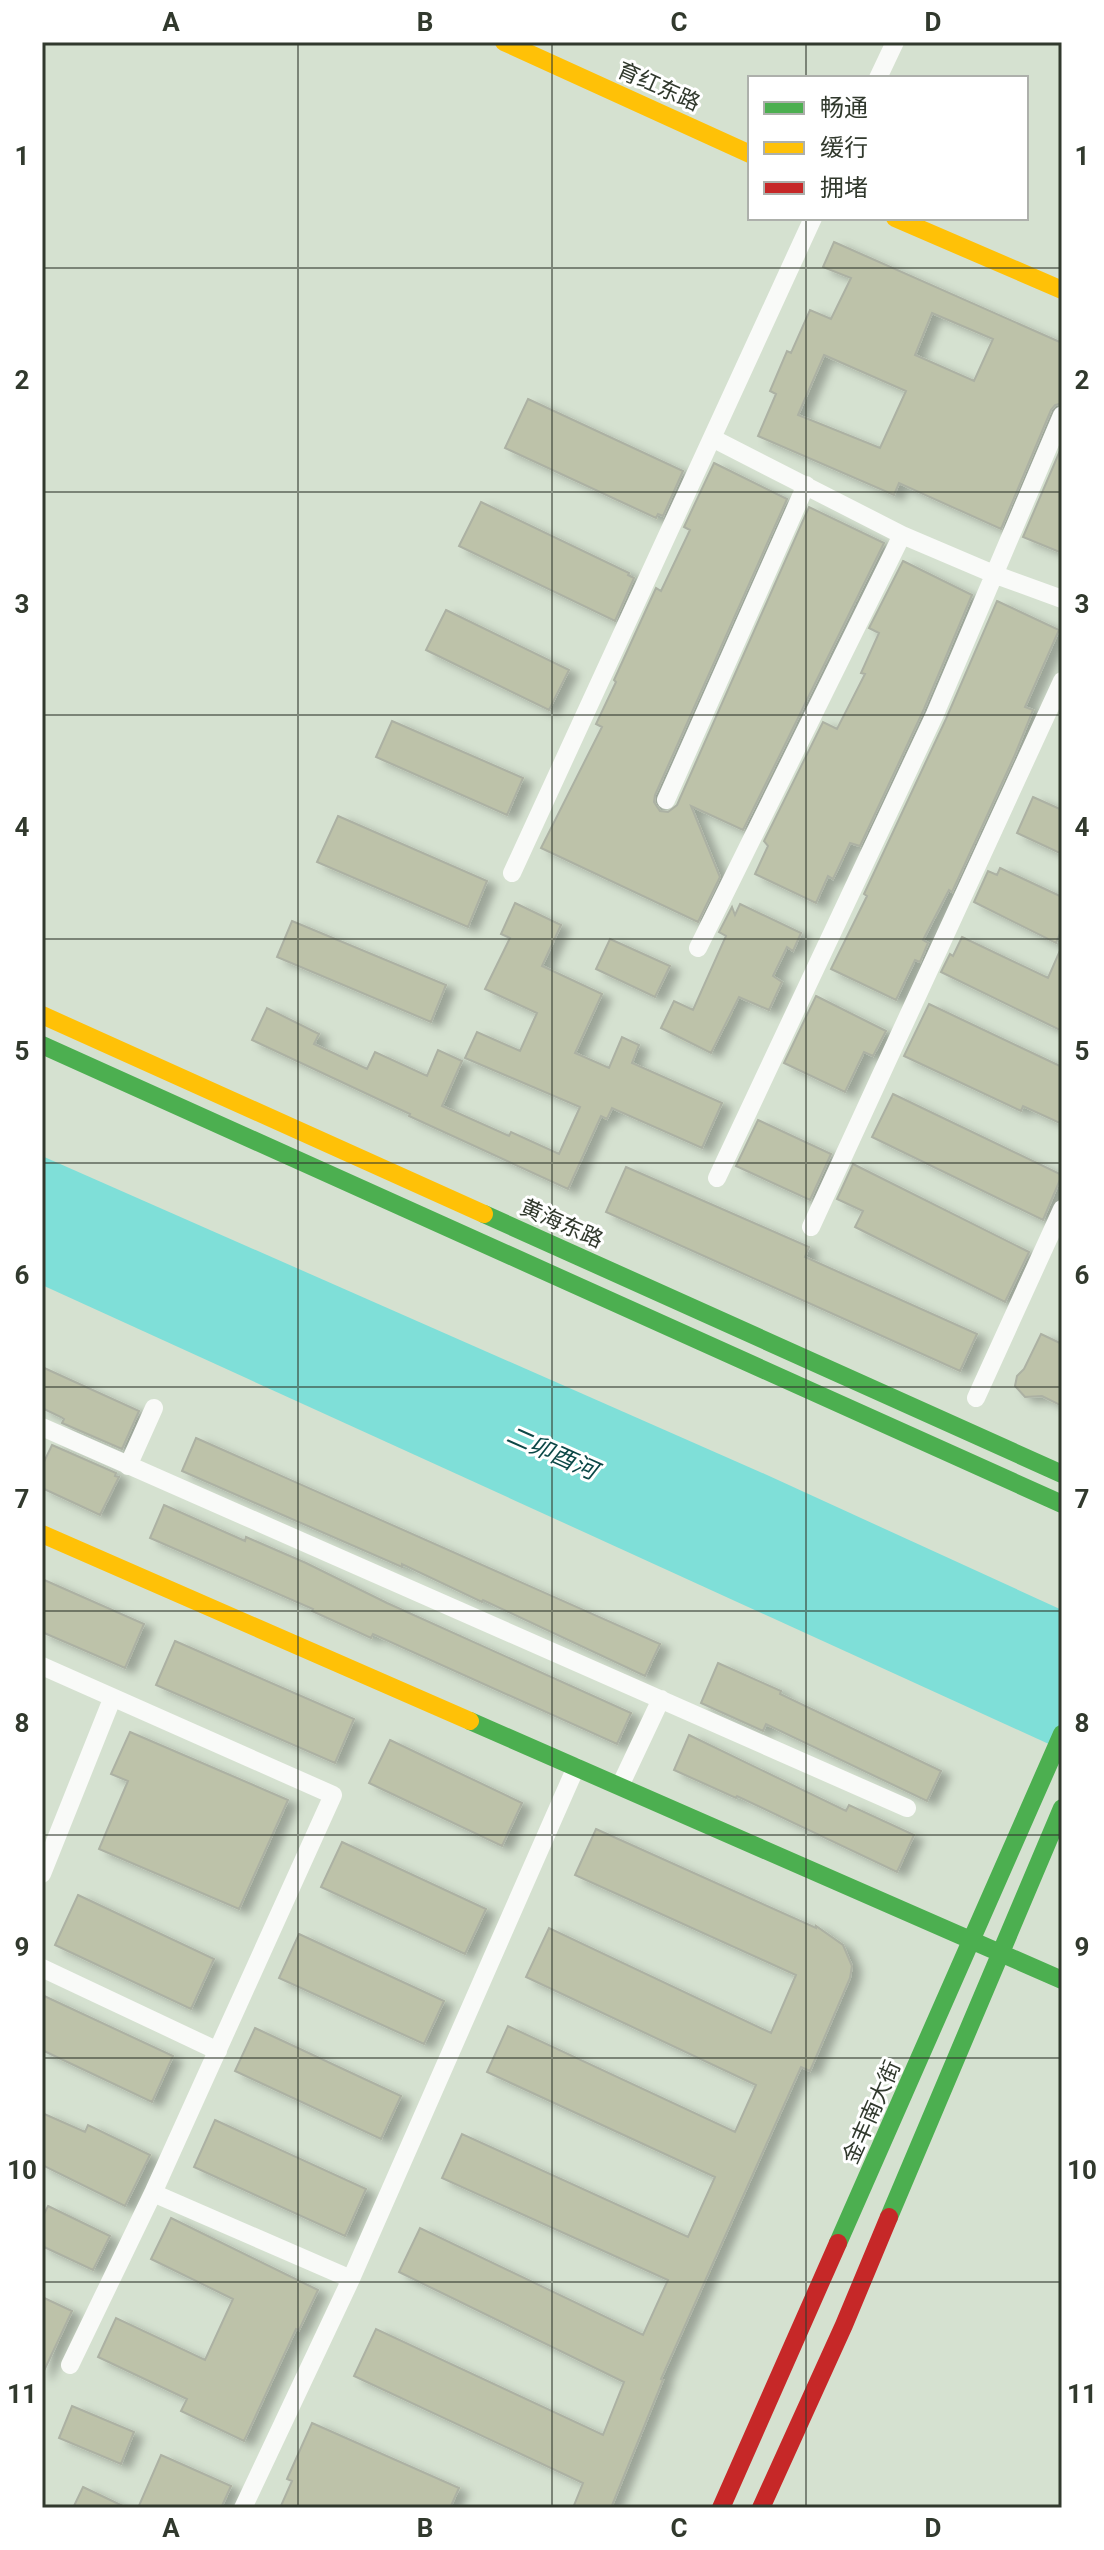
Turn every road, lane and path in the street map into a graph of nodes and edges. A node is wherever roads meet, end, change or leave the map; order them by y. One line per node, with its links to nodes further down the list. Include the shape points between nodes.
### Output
1 (504, 42): 4 (main road, 育红东路)
2 (895, 42): 3 (street)
3 (879, 76)
4 (748, 153)
5 (812, 220): 9 (street)
6 (900, 220): 7 (main road)
7 (1062, 290)
8 (1062, 415): 12 (street)
9 (712, 438): 10 (street); 16 (street)
10 (806, 485): 11 (street); 15 (street)
11 (902, 535): 12 (street); 17 (street)
12 (996, 575): 13 (street); 20 (street)
13 (1062, 599)
14 (1062, 681): 22 (street)
15 (666, 800)
16 (512, 873)
17 (698, 948)
18 (42, 1015): 27 (main road, 黄海东路)
19 (42, 1045): 28 (main road)
20 (717, 1178)
21 (1062, 1209): 23 (street)
22 (811, 1227)
23 (976, 1398)
24 (154, 1408): 26 (street)
25 (42, 1427): 26 (street)
26 (128, 1466): 32 (street)
27 (1062, 1474)
28 (1062, 1504)
29 (42, 1534): 34 (main road)
30 (42, 1666): 31 (street)
31 (112, 1699): 38 (street); 43 (street, via 333,1795)
32 (661, 1699): 35 (street); 36 (street)
33 (1062, 1734): 39 (main road, 金丰南大街)
34 (576, 1767): 35 (main road); 45 (street)
35 (620, 1786): 39 (main road)
36 (907, 1808)
37 (1062, 1808): 40 (main road)
38 (42, 1874)
39 (973, 1940): 40 (main road); 48 (main road, 金丰南大街)
40 (999, 1952): 42 (main road); 49 (main road, via 844,2325)
41 (42, 1968): 43 (street)
42 (1062, 1980)
43 (218, 2051): 44 (street)
44 (153, 2193): 45 (street); 46 (street)
45 (351, 2279): 47 (street)
46 (70, 2365)
47 (243, 2508)
48 (721, 2508)
49 (761, 2508)

